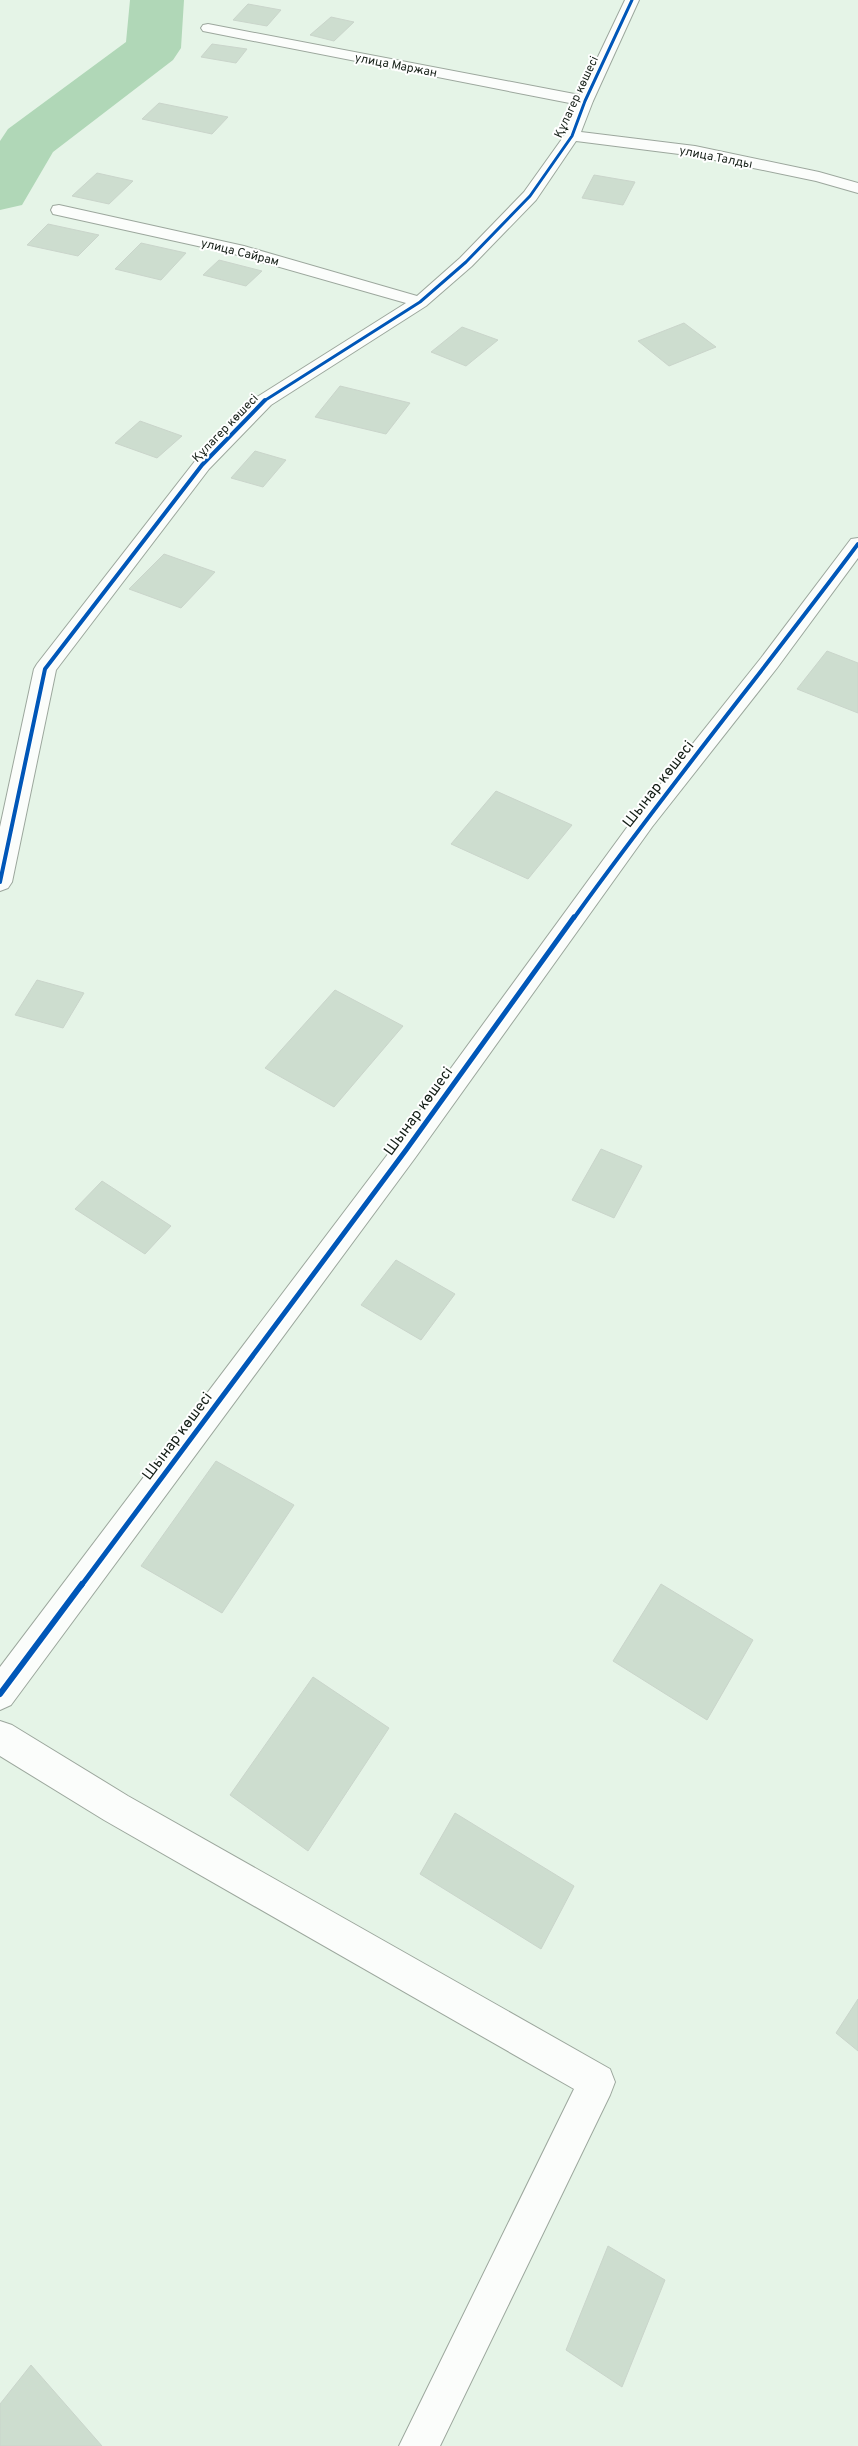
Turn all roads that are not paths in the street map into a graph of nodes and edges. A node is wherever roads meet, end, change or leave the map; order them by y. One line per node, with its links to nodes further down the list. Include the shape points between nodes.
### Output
1 (632, 0): 3 (street, Құлагер көшесі)
2 (208, 28): 3 (street, улица Маржан)
3 (585, 101): 4 (street, Құлагер көшесі)
4 (572, 136): 5 (street, улица Талды, via 695,151); 7 (street, Құлагер көшесі, via 530,196 466,262)
5 (858, 188)
6 (59, 210): 7 (street, улица Сайрам, via 238,250)
7 (420, 302): 9 (street, Құлагер көшесі, via 264,402 196,472 45,669)
8 (858, 544): 11 (street, Шынар көшесі, via 770,663 644,821 406,1150)
9 (5, 832): 10 (street, Құлагер көшесі)
10 (0, 882)
11 (0, 1694)
12 (0, 1737): 13 (street, via 597,2082)
13 (419, 2446)

